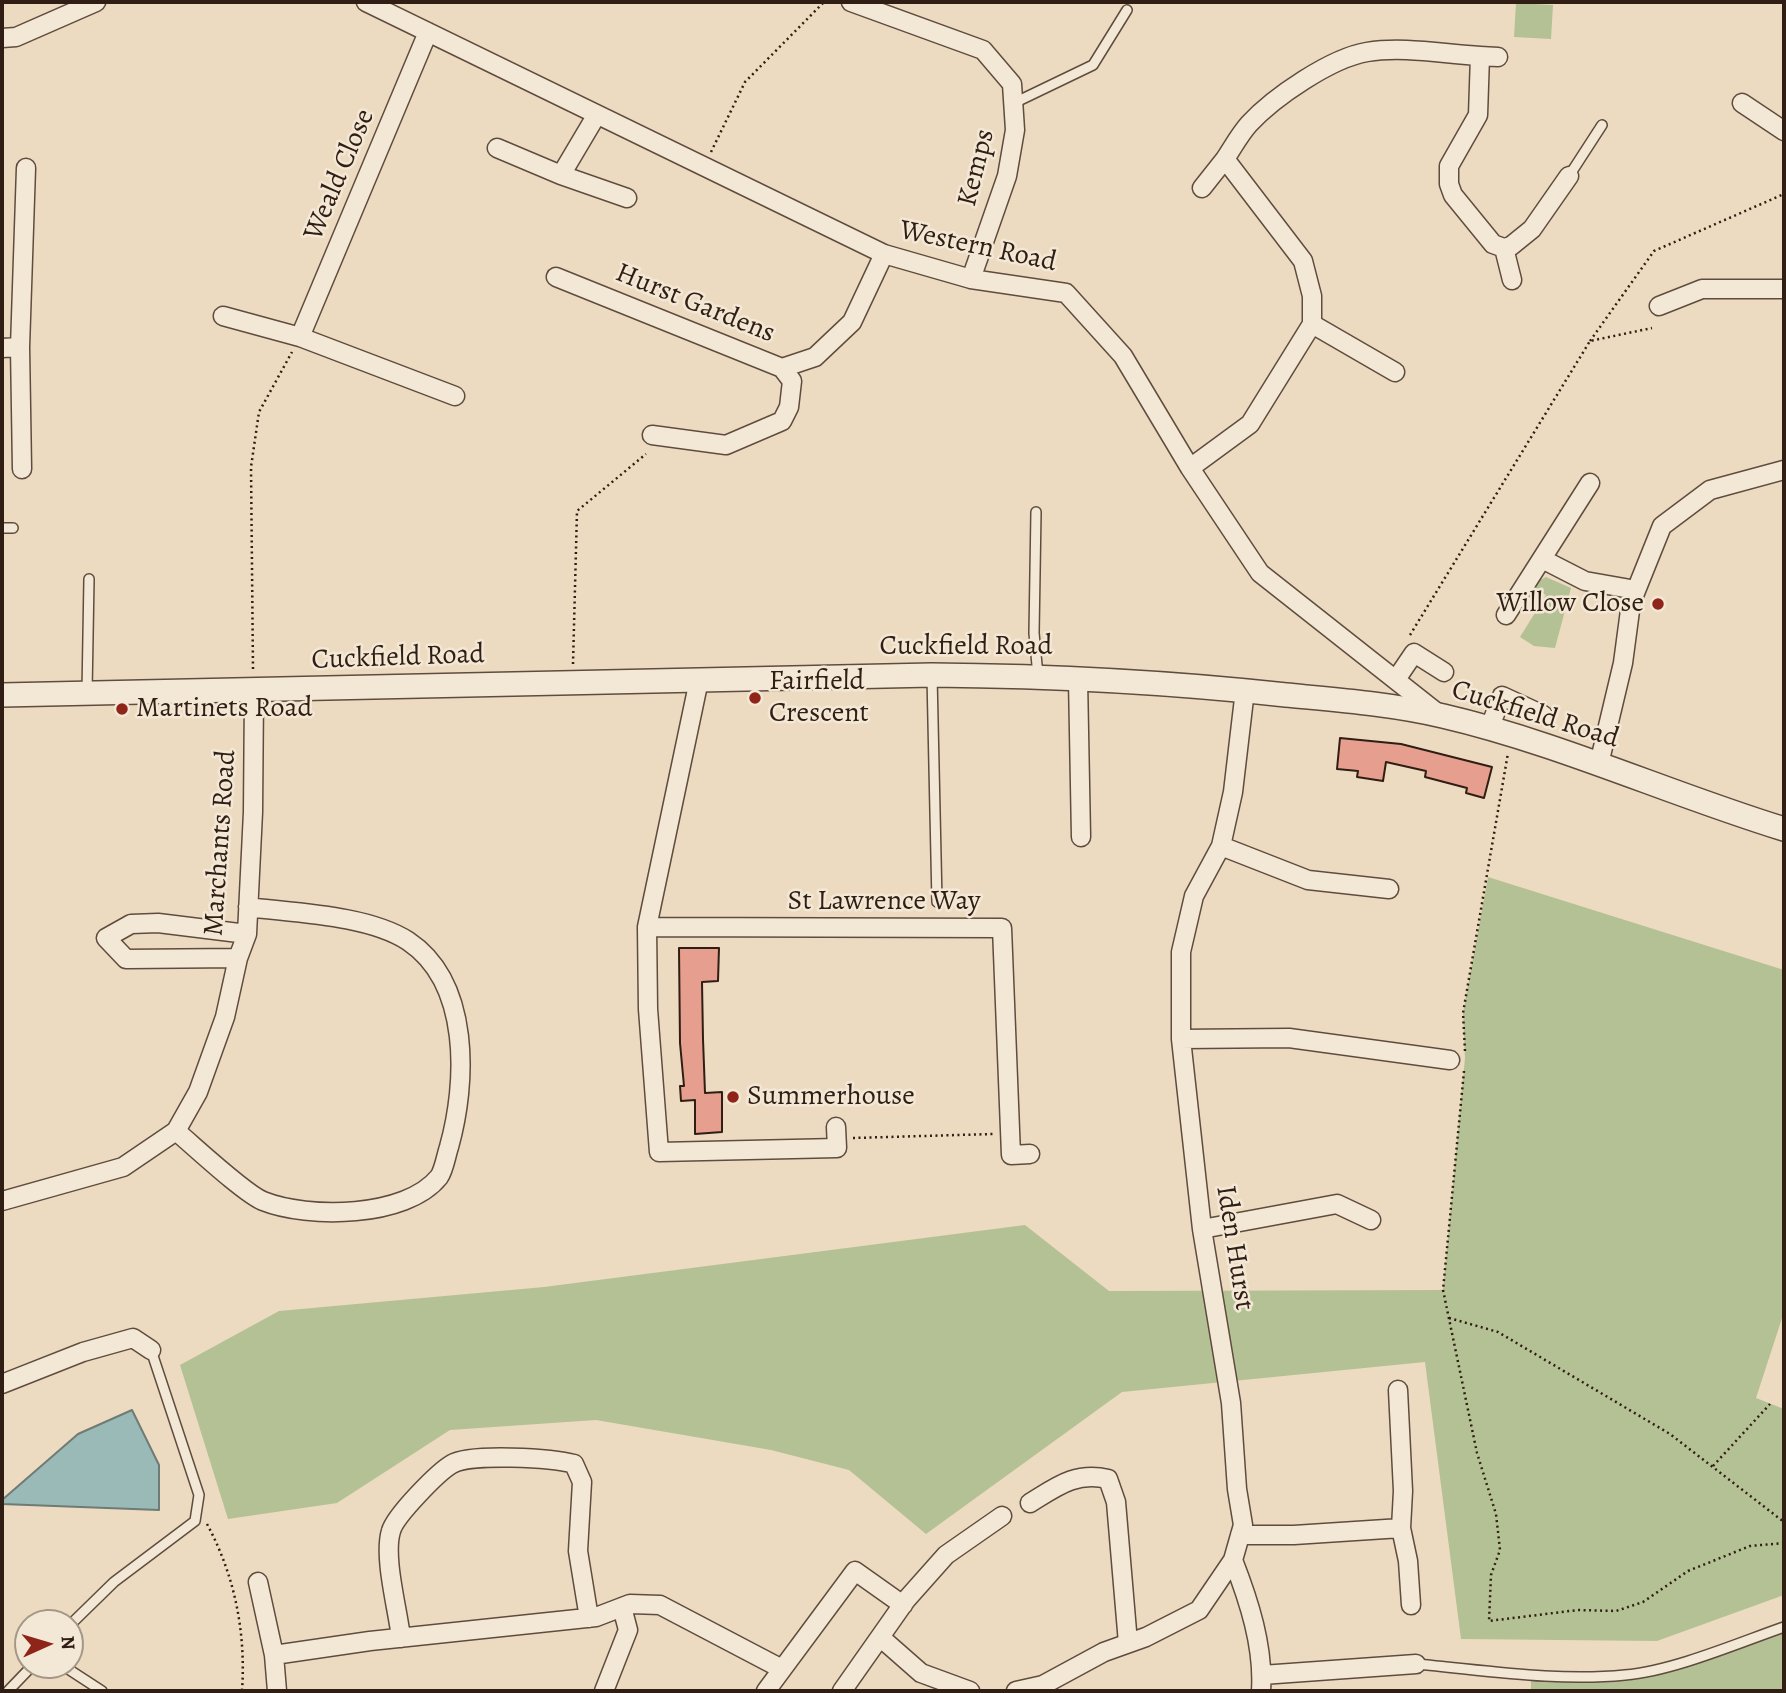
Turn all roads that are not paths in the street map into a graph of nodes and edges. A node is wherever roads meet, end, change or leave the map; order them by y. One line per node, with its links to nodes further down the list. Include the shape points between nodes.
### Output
1 (96, 2): 6 (street, via 16,37)
2 (366, 2): 5 (street, Western Road)
3 (851, 2): 7 (street, Kemps, via 983,50 1012,84)
4 (1127, 10): 7 (lane, via 1093,65)
5 (428, 32): 9 (street, Western Road); 28 (street, Weald Close)
6 (2, 37)
7 (1014, 103): 22 (street, Kemps, via 1016,130 1007,176)
8 (1742, 103): 11 (street)
9 (596, 116): 15 (street); 20 (street, Western Road)
10 (1602, 125): 16 (lane)
11 (1784, 131)
12 (497, 148): 15 (street)
13 (1225, 159): 17 (street); 19 (street, via 1247,126 1272,102 1349,57 1384,50 1489,56 1478,115 1449,166 1449,184 1493,244); 27 (street, via 1303,261 1311,288)
14 (26, 168): 29 (street)
15 (561, 175): 18 (street)
16 (1561, 178): 19 (street, via 1532,229)
17 (1202, 188)
18 (627, 198)
19 (1504, 248): 23 (street)
20 (884, 254): 22 (street, Western Road); 30 (street, Hurst Gardens, via 852,322 815,356)
21 (556, 277): 30 (street, Hurst Gardens)
22 (971, 279): 35 (street, Western Road, via 1066,293 1123,356)
23 (1512, 280)
24 (1784, 289): 25 (street, via 1702,289)
25 (1659, 306)
26 (223, 316): 28 (street)
27 (1312, 324): 31 (street); 35 (street, via 1250,424)
28 (300, 337): 32 (street)
29 (11, 347): 34 (street)
30 (782, 368): 33 (street, via 792,380 782,421 726,445)
31 (1395, 372)
32 (454, 396)
33 (652, 435)
34 (22, 468)
35 (1190, 468): 49 (street, Western Road, via 1260,573)
36 (1784, 470): 43 (street, via 1710,490 1662,526)
37 (1590, 483): 41 (street)
38 (1036, 512): 47 (lane)
39 (2, 528): 40 (lane)
40 (13, 528)
41 (1542, 559): 43 (street, via 1585,581); 44 (street)
42 (89, 579): 53 (lane)
43 (1636, 590): 58 (street)
44 (1506, 615)
45 (1444, 672): 49 (street, via 1415,653)
46 (932, 675): 47 (street, Cuckfield Road); 50 (street, Cuckfield Road); 63 (lane)
47 (1038, 676): 48 (street, Cuckfield Road)
48 (1078, 678): 51 (street, Cuckfield Road); 60 (street)
49 (1397, 678): 55 (street, Western Road)
50 (699, 680): 52 (street, Cuckfield Road); 65 (street)
51 (1245, 690): 55 (street, Cuckfield Road); 61 (street, Iden Hurst, via 1233,792)
52 (254, 692): 53 (street, Cuckfield Road); 64 (street, Marchants Road)
53 (87, 694): 54 (street, Cuckfield Road)
54 (2, 695)
55 (1441, 715): 57 (street, Cuckfield Road)
56 (1543, 715): 57 (street, via 1502,696)
57 (1500, 733): 58 (street, Cuckfield Road)
58 (1599, 764): 59 (street, Cuckfield Road)
59 (1784, 829)
60 (1081, 837)
61 (1221, 846): 62 (street, via 1308,880); 68 (street, Iden Hurst, via 1194,896 1181,951)
62 (1389, 889)
63 (937, 902)
64 (248, 907): 66 (street, Marchants Road); 70 (street, via 371,925 407,941 428,960 450,998 459,1034 453,1133 440,1176 419,1195 384,1208 310,1212 262,1200)
65 (647, 927): 71 (street, via 647,997 659,1152 836,1148); 72 (street, St Lawrence Way, via 1002,928 1012,1155)
66 (247, 934): 67 (street, Marchants Road); 67 (street, via 158,923 131,925 106,938 126,959)
67 (238, 958): 70 (street, Marchants Road, via 221,1029 198,1092)
68 (1181, 1039): 69 (street, via 1289,1038); 75 (street, Iden Hurst)
69 (1450, 1060)
70 (176, 1131): 73 (street, Marchants Road, via 122,1167)
71 (836, 1133)
72 (1030, 1154)
73 (2, 1201)
74 (1371, 1220): 75 (street, via 1337,1204)
75 (1202, 1229): 82 (street, Iden Hurst, via 1224,1356 1243,1525)
76 (151, 1350): 77 (street, via 133,1338); 88 (lane, via 199,1495 194,1521 114,1582)
77 (2, 1384)
78 (1398, 1390): 81 (street)
79 (1030, 1503): 93 (street, via 1071,1478 1091,1475 1108,1479 1116,1502)
80 (1002, 1516): 85 (street, via 946,1555)
81 (1401, 1528): 82 (street); 86 (street)
82 (1240, 1535): 83 (street, Iden Hurst)
83 (1233, 1560): 93 (street, Iden Hurst, via 1199,1610); 98 (street, via 1252,1610)
84 (258, 1582): 94 (street)
85 (903, 1605): 91 (street); 96 (street, via 855,1571)
86 (1411, 1605)
87 (622, 1607): 89 (street); 96 (street, via 660,1605); 101 (street, via 628,1630)
88 (84, 1611)
89 (589, 1618): 92 (street); 92 (street, via 578,1550 582,1482 574,1464 465,1459 451,1464 397,1515 390,1533)
90 (1784, 1627): 95 (lane, via 1626,1675 1549,1675)
91 (880, 1637): 103 (street); 104 (street, via 920,1673)
92 (401, 1638): 94 (street)
93 (1128, 1643): 105 (street, Iden Hurst, via 1043,1685)
94 (274, 1655): 100 (street)
95 (1416, 1664): 98 (street)
96 (782, 1669): 102 (street)
97 (84, 1679): 99 (lane)
98 (1262, 1683)
99 (102, 1691)
100 (277, 1691)
101 (604, 1691)
102 (766, 1691)
103 (842, 1691)
104 (970, 1691)
105 (1016, 1691)

